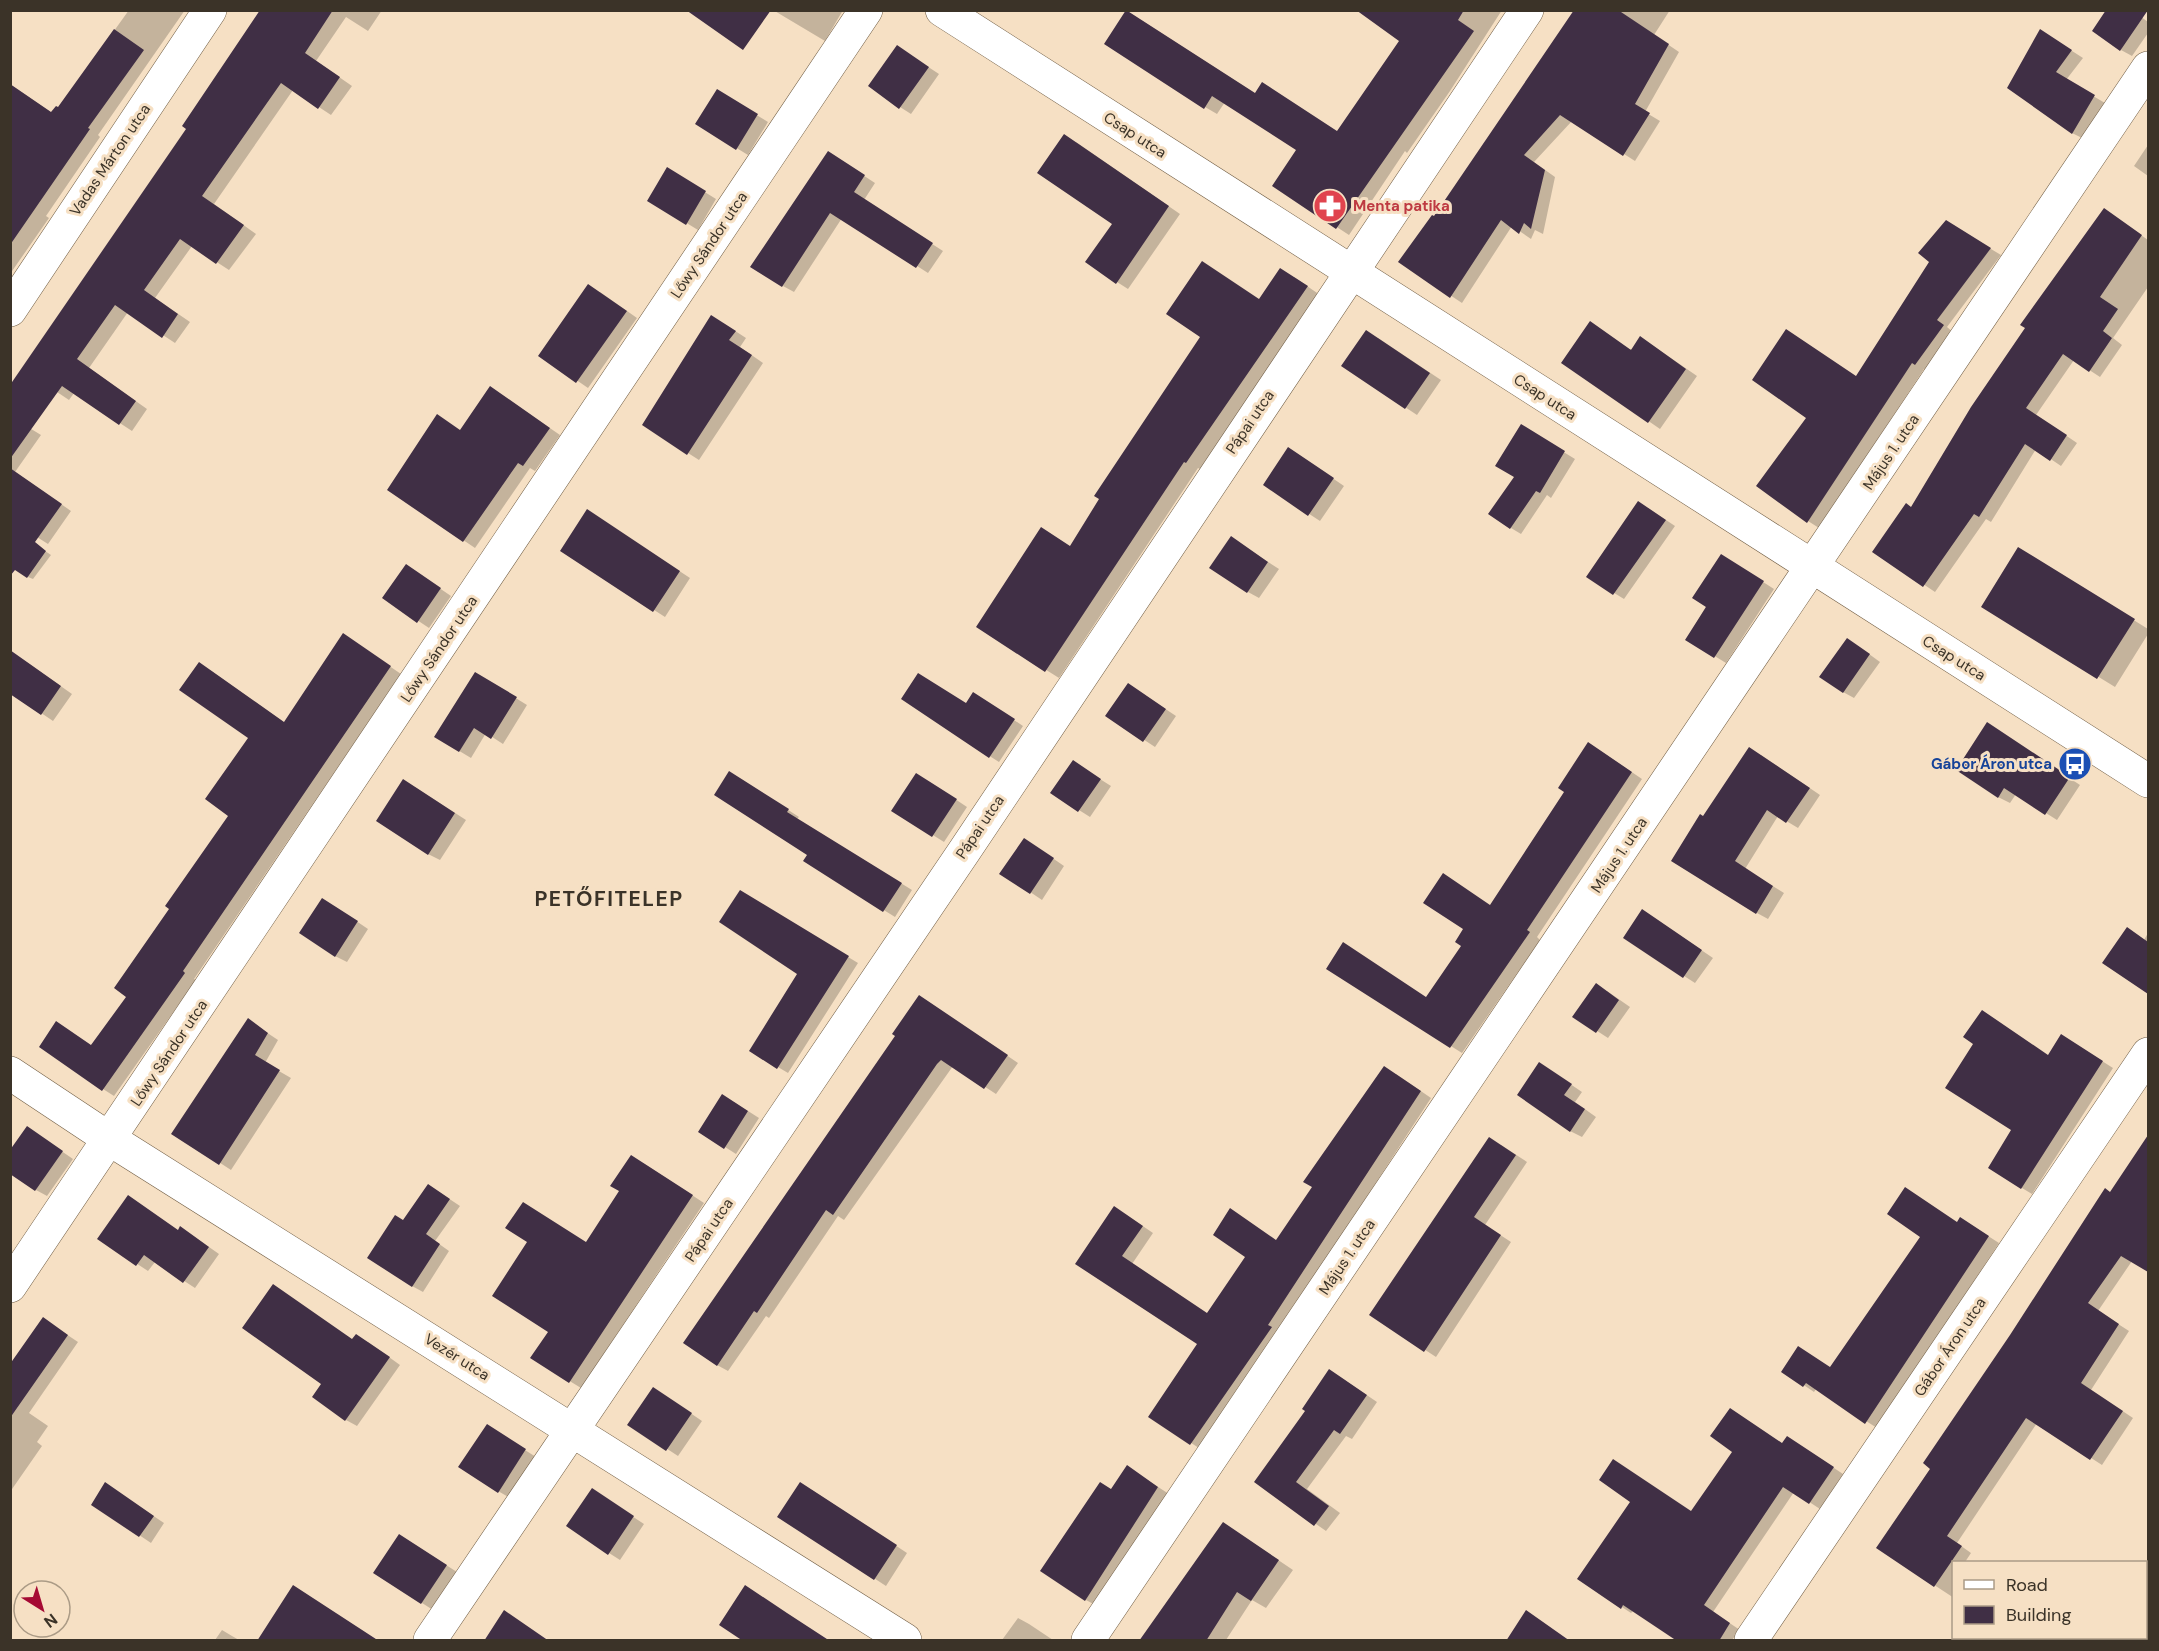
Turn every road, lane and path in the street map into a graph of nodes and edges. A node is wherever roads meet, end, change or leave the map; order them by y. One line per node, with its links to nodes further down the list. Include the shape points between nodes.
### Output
1 (210, 10): 7 (street, Vadas Márton utca)
2 (866, 10): 12 (street, Lőwy Sándor utca)
3 (942, 10): 6 (street, Csap utca)
4 (1527, 10): 6 (street, Pápai utca)
5 (2148, 68): 8 (street, Május 1. utca)
6 (1350, 272): 8 (street, Csap utca); 14 (street, Pápai utca)
7 (10, 310)
8 (1813, 568): 9 (street, Csap utca); 17 (street, Május 1. utca)
9 (2148, 782)
10 (2148, 1054): 18 (street, Gábor Áron utca)
11 (10, 1073): 12 (street, Vezér utca)
12 (111, 1140): 13 (street, Lőwy Sándor utca); 14 (street, Vezér utca)
13 (10, 1286)
14 (574, 1430): 15 (street, Pápai utca); 16 (street, Vezér utca)
15 (430, 1641)
16 (904, 1641)
17 (1088, 1641)
18 (1751, 1641)

